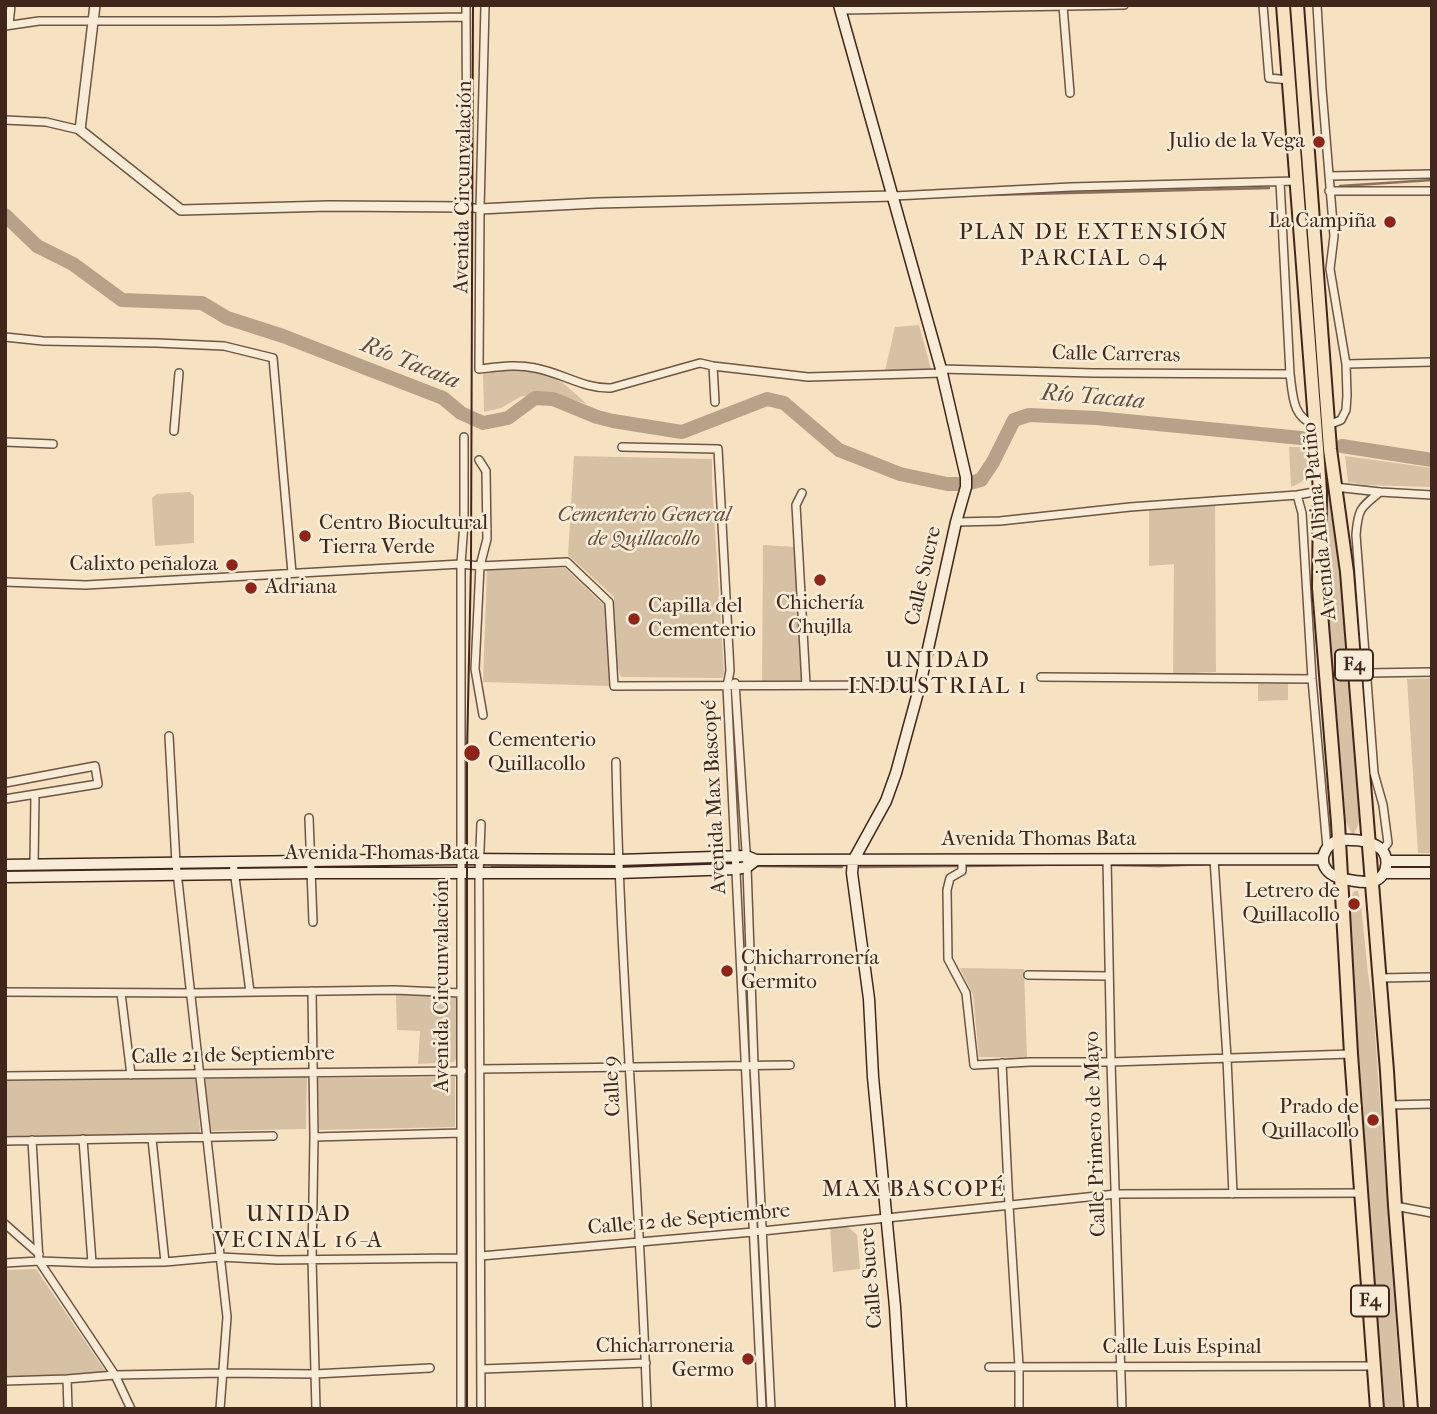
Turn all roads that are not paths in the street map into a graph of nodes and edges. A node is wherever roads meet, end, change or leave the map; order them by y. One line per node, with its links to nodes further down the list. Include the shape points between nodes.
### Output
1 (11, 5): 15 (street)
2 (95, 5): 14 (street)
3 (466, 5): 13 (street, Avenida Circunvalación)
4 (485, 5): 28 (street, Avenida Circunvalación)
5 (1124, 5): 11 (street)
6 (1263, 5): 16 (street, via 1269,78)
7 (1283, 5): 16 (highway, Avenida Albina Patiño / F4)
8 (1297, 5): 38 (highway, Avenida Albina Patiño / F4)
9 (1317, 5): 21 (street)
10 (1063, 6): 11 (street); 12 (street); 17 (street)
11 (1101, 6)
12 (840, 8): 26 (main road, Calle Sucre)
13 (466, 17): 14 (street); 27 (street, Avenida Circunvalación)
14 (94, 21): 15 (street); 19 (street)
15 (7, 25)
16 (1289, 80): 22 (highway, Avenida Albina Patiño / F4)
17 (1070, 93)
18 (5, 120): 19 (street)
19 (80, 130): 27 (street, via 181,210)
20 (1432, 174): 21 (street)
21 (1329, 176): 24 (street)
22 (1296, 181): 23 (street); 38 (highway, Avenida Albina Patiño / F4)
23 (1280, 182): 26 (street); 36 (street)
24 (1329, 191): 25 (street); 31 (street, via 1334,236 1330,269)
25 (1432, 191)
26 (894, 196): 28 (street); 34 (main road, Calle Sucre)
27 (467, 207): 28 (street)
28 (480, 209): 33 (street, Avenida Circunvalación)
29 (5, 337): 54 (street, via 224,346 273,358)
30 (1432, 362): 31 (street)
31 (1346, 364): 38 (street, via 1346,410 1341,420)
32 (713, 366): 33 (street, Calle Carreras, via 700,363 611,388 513,365); 34 (street, Calle Carreras, via 808,377); 37 (street)
33 (479, 369)
34 (942, 371): 36 (street, Calle Carreras); 51 (main road, Calle Sucre, via 966,482)
35 (179, 373): 39 (street)
36 (1290, 374): 38 (street, via 1298,415)
37 (715, 402)
38 (1322, 425): 45 (highway, Avenida Albina Patiño / F4); 46 (highway, Avenida Albina Patiño / F4)
39 (174, 431)
40 (464, 437): 52 (street, Avenida Circunvalación)
41 (5, 442): 42 (street)
42 (53, 444)
43 (622, 447): 56 (street, via 718,449)
44 (479, 460): 53 (street, via 486,471 487,539)
45 (1335, 487): 47 (street); 74 (highway, Avenida Albina Patiño / F4, via 1347,572)
46 (1320, 491): 49 (street); 73 (highway, Avenida Albina Patiño / F4, via 1319,588)
47 (1380, 492): 50 (street); 58 (street, via 1361,508 1357,518)
48 (802, 493): 62 (street, via 796,505)
49 (1297, 495): 51 (street); 60 (street, via 1302,513)
50 (1432, 495)
51 (956, 522): 63 (main road, Calle Sucre)
52 (461, 564): 53 (street); 54 (street); 78 (street, Avenida Circunvalación)
53 (480, 566): 61 (street, via 567,562 609,602 614,686); 65 (street, via 475,669)
54 (292, 573): 55 (street, via 86,585)
55 (5, 582)
56 (730, 671): 61 (street, Avenida Max Bascopé); 64 (street, Avenida Max Bascopé)
57 (1432, 672): 58 (street)
58 (1366, 673): 76 (street, via 1374,773 1388,844)
59 (1041, 677): 60 (street)
60 (1312, 679): 75 (street)
61 (727, 685): 64 (street); 77 (street, Avenida Max Bascopé)
62 (806, 685): 63 (street); 64 (street)
63 (920, 685): 86 (main road, Calle Sucre, via 886,801)
64 (736, 686): 77 (street, Avenida Max Bascopé)
65 (483, 715)
66 (169, 736): 90 (street)
67 (616, 762): 83 (street, Calle 9)
68 (5, 783): 69 (street, via 95,766 98,784)
69 (35, 795): 70 (street); 92 (street)
70 (5, 799)
71 (309, 818): 85 (street)
72 (481, 824): 82 (street, Avenida Circunvalación)
73 (1339, 840): 74 (main road); 75 (main road); 103 (highway, Avenida Albina Patiño / F4)
74 (1368, 843): 76 (main road); 104 (highway, Avenida Albina Patiño / F4)
75 (1327, 848): 81 (main road)
76 (1382, 850): 87 (main road)
77 (746, 858): 83 (main road, Avenida Thomas Bata); 86 (main road, Avenida Thomas Bata); 93 (main road); 93 (street, Avenida Max Bascopé)
78 (460, 859): 82 (main road, Avenida Thomas Bata); 85 (main road, Avenida Thomas Bata); 95 (street, Avenida Circunvalación)
79 (1107, 859): 80 (main road, Avenida Thomas Bata); 84 (main road, Avenida Thomas Bata); 107 (street, Calle Primero de Mayo)
80 (1214, 859): 81 (main road, Avenida Thomas Bata); 117 (street)
81 (1323, 859): 103 (main road, via 1328,872)
82 (479, 860): 83 (main road, Avenida Thomas Bata); 100 (street, Avenida Circunvalación)
83 (618, 860): 96 (street, Calle 9)
84 (962, 860): 86 (main road, Avenida Thomas Bata); 119 (street, via 962,871 950,878 947,890 948,959 966,993 974,1065)
85 (312, 861): 89 (main road, Avenida Thomas Bata); 94 (street)
86 (853, 861): 146 (main road, Calle Sucre)
87 (1387, 861): 88 (main road); 97 (main road)
88 (1432, 861)
89 (233, 862): 90 (main road, Avenida Thomas Bata); 99 (street)
90 (176, 863): 92 (main road, Avenida Thomas Bata); 101 (street)
91 (5, 865): 92 (main road, Avenida Thomas Bata)
92 (34, 865)
93 (741, 868): 96 (main road, Avenida Thomas Bata); 120 (street, Avenida Max Bascopé); 121 (street, Avenida Max Bascopé)
94 (312, 873): 95 (main road, Avenida Thomas Bata); 99 (main road, Avenida Thomas Bata); 105 (street)
95 (460, 873): 100 (main road, Avenida Thomas Bata); 115 (street, Avenida Circunvalación)
96 (618, 873): 100 (main road, Avenida Thomas Bata); 123 (street, Calle 9)
97 (1384, 873): 98 (main road); 104 (main road)
98 (1432, 873)
99 (235, 874): 101 (main road, Avenida Thomas Bata); 112 (street)
100 (479, 874): 124 (street, Avenida Circunvalación)
101 (178, 875): 102 (main road, Avenida Thomas Bata); 114 (street)
102 (5, 877)
103 (1340, 878): 104 (main road); 116 (highway, Avenida Albina Patiño / F4)
104 (1371, 882): 109 (highway, Avenida Albina Patiño / F4)
105 (313, 922)
106 (1028, 975): 107 (street)
107 (1109, 976): 118 (street, Calle Primero de Mayo)
108 (1432, 977): 109 (street)
109 (1379, 978): 131 (highway, Avenida Albina Patiño / F4)
110 (312, 991): 112 (street); 115 (street); 126 (street)
111 (5, 992): 113 (street)
112 (250, 992): 114 (street)
113 (121, 993): 114 (street); 128 (street)
114 (191, 993): 127 (street)
115 (461, 993): 125 (street, Avenida Circunvalación)
116 (1351, 1054): 117 (street); 140 (highway, Avenida Albina Patiño / F4)
117 (1227, 1058): 118 (street); 142 (street)
118 (1111, 1062): 119 (street); 141 (street, Calle Primero de Mayo)
119 (1002, 1063): 143 (street)
120 (744, 1065): 121 (street); 123 (street); 149 (street, Avenida Max Bascopé)
121 (754, 1065): 122 (street); 148 (street, Avenida Max Bascopé)
122 (790, 1065)
123 (630, 1067): 124 (street); 150 (street, Calle 9)
124 (480, 1069): 151 (street, Avenida Circunvalación)
125 (462, 1071): 126 (street, Calle 21 de Septiembre); 132 (street, Avenida Circunvalación)
126 (312, 1072): 127 (street, Calle 21 de Septiembre); 134 (street)
127 (200, 1074): 128 (street, Calle 21 de Septiembre); 135 (street)
128 (131, 1075): 129 (street, Calle 21 de Septiembre)
129 (5, 1076)
130 (1432, 1104): 131 (street)
131 (1390, 1105): 144 (highway, Avenida Albina Patiño / F4)
132 (461, 1133): 134 (street); 154 (street, Avenida Circunvalación)
133 (273, 1136): 135 (street)
134 (314, 1137): 155 (street)
135 (207, 1138): 137 (street); 153 (street)
136 (83, 1139): 137 (street); 138 (street); 158 (street)
137 (152, 1139): 156 (street)
138 (32, 1140): 139 (street); 152 (street)
139 (5, 1141)
140 (1362, 1193): 142 (street, Calle 12 de Septiembre); 162 (highway, Avenida Albina Patiño / F4)
141 (1116, 1194): 142 (street, Calle 12 de Septiembre); 143 (street, Calle 12 de Septiembre); 161 (street, Calle Primero de Mayo)
142 (1233, 1194)
143 (1009, 1206): 146 (street, Calle 12 de Septiembre); 160 (street)
144 (1395, 1206): 145 (street); 184 (highway, Avenida Albina Patiño / F4)
145 (1432, 1213)
146 (886, 1218): 148 (street, Calle 12 de Septiembre); 180 (main road, Calle Sucre)
147 (5, 1224): 152 (street)
148 (763, 1231): 149 (street, Calle 12 de Septiembre); 179 (street, Avenida Max Bascopé)
149 (753, 1232): 150 (street, Calle 12 de Septiembre); 178 (street, Avenida Max Bascopé)
150 (640, 1242): 151 (street, Calle 12 de Septiembre); 159 (street, Calle 9)
151 (481, 1255): 165 (street, Avenida Circunvalación)
152 (39, 1257): 157 (street); 158 (street); 168 (street)
153 (220, 1257): 155 (street); 156 (street); 166 (street, via 227,1317)
154 (460, 1258): 155 (street); 175 (street, Avenida Circunvalación)
155 (312, 1259): 167 (street)
156 (165, 1262): 158 (street)
157 (5, 1263)
158 (92, 1263)
159 (646, 1363): 165 (street); 177 (street, Calle 9)
160 (1019, 1366): 161 (street, Calle Luis Espinal); 163 (street, Calle Luis Espinal); 181 (street)
161 (1121, 1366): 162 (street, Calle Luis Espinal); 182 (street, Calle Primero de Mayo)
162 (1374, 1366): 183 (highway, Avenida Albina Patiño / F4)
163 (989, 1367)
164 (430, 1368): 167 (street)
165 (482, 1368): 176 (street, Avenida Circunvalación)
166 (223, 1373): 167 (street); 168 (street); 173 (street)
167 (315, 1374): 174 (street)
168 (115, 1375): 169 (street); 172 (street)
169 (67, 1379): 170 (street); 171 (street)
170 (5, 1381)
171 (68, 1409)
172 (131, 1409)
173 (220, 1409)
174 (316, 1409)
175 (461, 1409)
176 (481, 1409)
177 (647, 1409)
178 (762, 1409)
179 (771, 1409)
180 (901, 1409)
181 (1019, 1409)
182 (1122, 1409)
183 (1377, 1409)
184 (1411, 1409)

